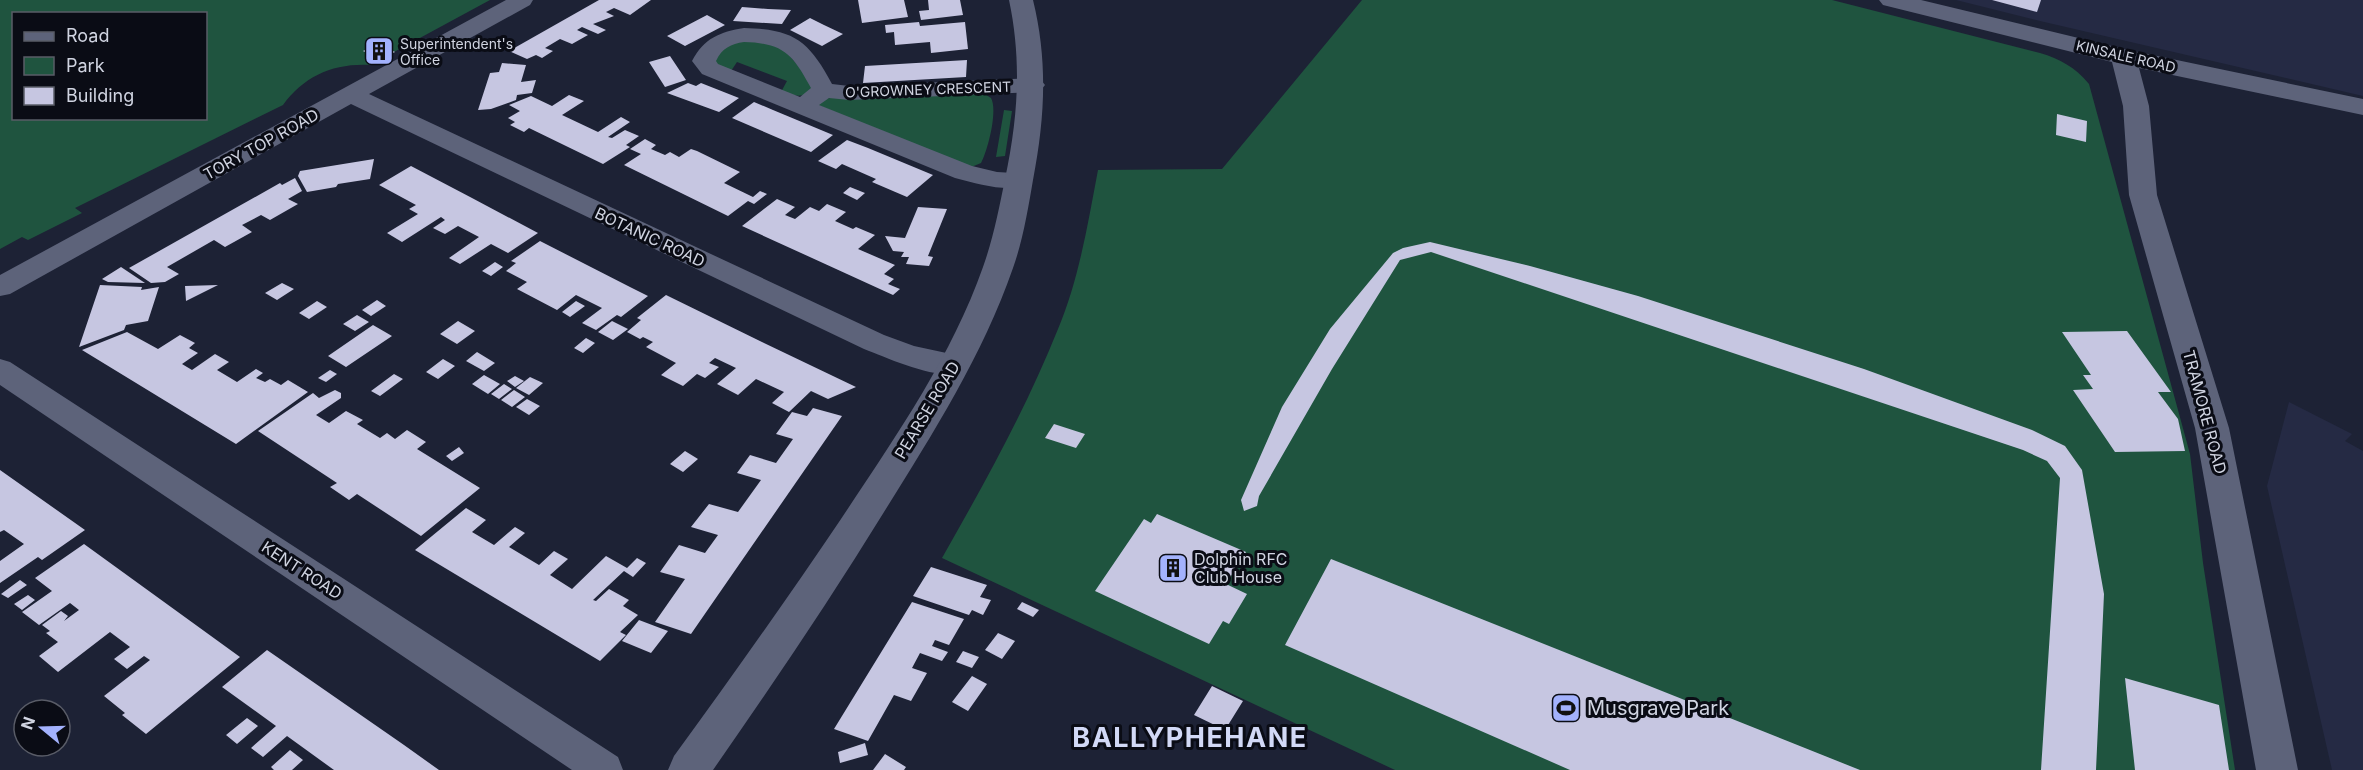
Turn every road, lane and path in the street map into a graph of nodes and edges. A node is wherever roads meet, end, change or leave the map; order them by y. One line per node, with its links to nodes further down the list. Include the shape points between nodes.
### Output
1 (522, 0): 7 (street, TORY TOP ROAD)
2 (1021, 0): 5 (street, PEARSE ROAD, via 1031,40)
3 (1891, 0): 4 (street, KINSALE ROAD)
4 (2124, 57): 9 (street, KINSALE ROAD); 16 (street, TRAMORE ROAD, via 2136,106 2143,195 2212,428)
5 (1033, 85): 6 (street, O'GROWNEY CRESCENT, via 849,93); 10 (street, PEARSE ROAD)
6 (824, 90): 8 (street, O'GROWNEY CRESCENT); 8 (street, O'GROWNEY CRESCENT, via 804,57 783,41 745,35 724,40 706,54 704,61 710,69)
7 (351, 94): 11 (street, TORY TOP ROAD); 12 (street, BOTANIC ROAD, via 874,342 909,355)
8 (803, 106): 10 (street, O'GROWNEY CRESCENT, via 964,172 997,180)
9 (2363, 108)
10 (1019, 180): 12 (street, PEARSE ROAD, via 998,267)
11 (0, 287)
12 (955, 364): 15 (street, PEARSE ROAD, via 823,578)
13 (0, 370): 14 (street, KENT ROAD)
14 (604, 770)
15 (689, 770)
16 (2277, 770)

